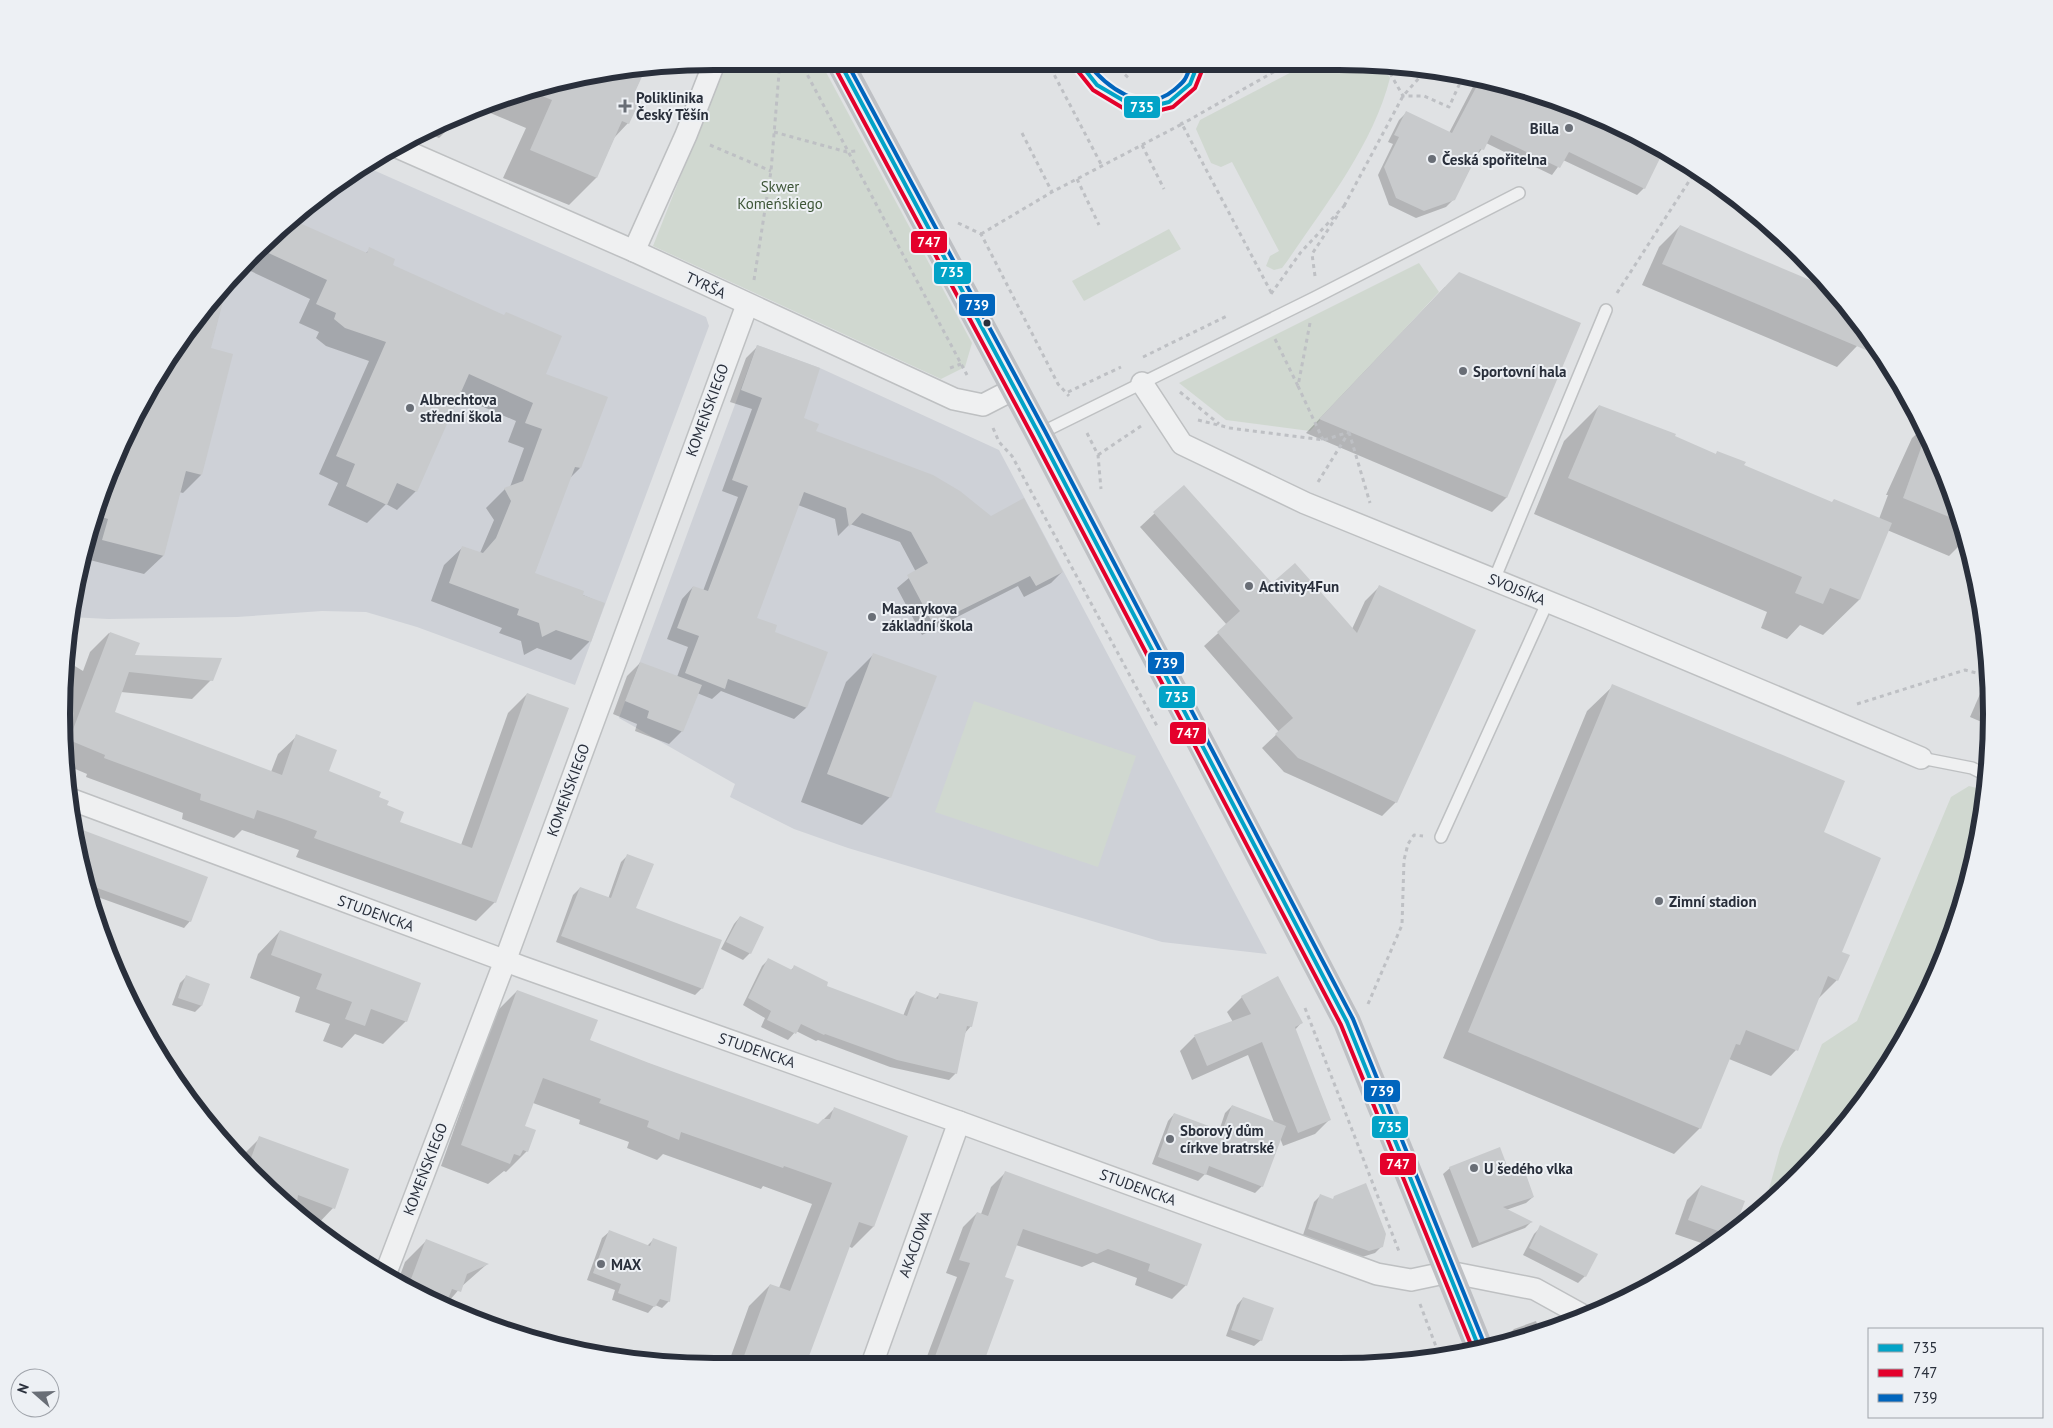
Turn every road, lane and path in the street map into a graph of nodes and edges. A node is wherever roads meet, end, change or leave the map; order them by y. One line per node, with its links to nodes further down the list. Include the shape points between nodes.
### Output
1 (711, 70): 16 (street)
2 (779, 70): 14 (path)
3 (805, 70): 19 (path)
4 (844, 70): 44 (main road)
5 (1052, 70): 20 (path)
6 (1086, 70): 7 (lane, via 1098,85 1126,102 1145,108 1169,102 1190,84)
7 (1195, 70)
8 (1266, 70): 10 (path)
9 (1389, 72): 13 (path)
10 (1268, 75)
11 (1421, 76): 13 (path)
12 (1461, 81): 13 (path, via 1449,107 1424,96)
13 (1403, 96): 27 (path)
14 (774, 132): 19 (path); 21 (path)
15 (1022, 133): 25 (path)
16 (686, 135): 21 (path); 31 (street)
17 (1142, 145): 20 (path); 24 (path); 32 (path, via 1182,124)
18 (404, 150): 31 (street, TYRŠA)
19 (847, 152): 40 (path)
20 (1102, 166): 23 (path)
21 (771, 171): 33 (path)
22 (1692, 176): 36 (path)
23 (1077, 179): 25 (path); 29 (path)
24 (1164, 189)
25 (1052, 192): 30 (path)
26 (1519, 193): 34 (lane)
27 (1345, 205): 32 (path, via 1301,252); 34 (path, via 1312,254)
28 (956, 222): 30 (path)
29 (1099, 225)
30 (981, 234): 41 (path, via 1058,384 1068,392)
31 (634, 251): 33 (street, TYRŠA)
32 (1272, 294): 35 (path)
33 (750, 296): 44 (street, TYRŠA, via 954,399 983,405); 62 (street, KOMEŃSKIEGO)
34 (1316, 296): 38 (lane); 43 (path)
35 (1264, 298)
36 (1606, 310): 53 (lane)
37 (1230, 314): 39 (path)
38 (1266, 321): 42 (lane); 43 (path)
39 (1134, 361)
40 (961, 364)
41 (1126, 365)
42 (1142, 383): 45 (street, SVOJSÍKA); 47 (lane)
43 (1298, 386): 48 (path)
44 (1014, 389): 47 (main road)
45 (1162, 412): 48 (path, via 1230,428); 50 (path); 51 (street, SVOJSÍKA, via 1182,444)
46 (1349, 432): 48 (path); 51 (path); 52 (path)
47 (1039, 434): 66 (main road, via 1347,1022)
48 (1324, 440)
49 (999, 442): 57 (path, via 1012,456)
50 (1098, 455)
51 (1305, 503): 52 (street, SVOJSÍKA)
52 (1379, 534): 53 (street, SVOJSÍKA)
53 (1494, 580): 54 (street, SVOJSÍKA)
54 (1548, 601): 56 (street, SVOJSÍKA); 61 (lane)
55 (1982, 674): 56 (path, via 1965,670)
56 (1820, 716): 58 (street, SVOJSÍKA)
57 (1158, 728)
58 (1921, 758): 59 (lane)
59 (1980, 772)
60 (76, 801): 62 (street, STUDENCKA)
61 (1441, 837): 64 (path, via 1414,835 1408,844 1402,888 1402,925)
62 (505, 961): 65 (street, STUDENCKA); 68 (street, KOMEŃSKIEGO)
63 (1305, 1006): 67 (path)
64 (1365, 1011)
65 (959, 1122): 70 (street, STUDENCKA, via 1377,1274); 74 (street, AKACJOWA)
66 (1430, 1226): 67 (path); 69 (main road)
67 (1394, 1240): 70 (path)
68 (387, 1269)
69 (1449, 1272): 70 (street, STUDENCKA); 71 (street, via 1535,1289); 72 (main road)
70 (1411, 1280): 73 (path)
71 (1577, 1312)
72 (1477, 1343)
73 (1437, 1350)
74 (875, 1358)

